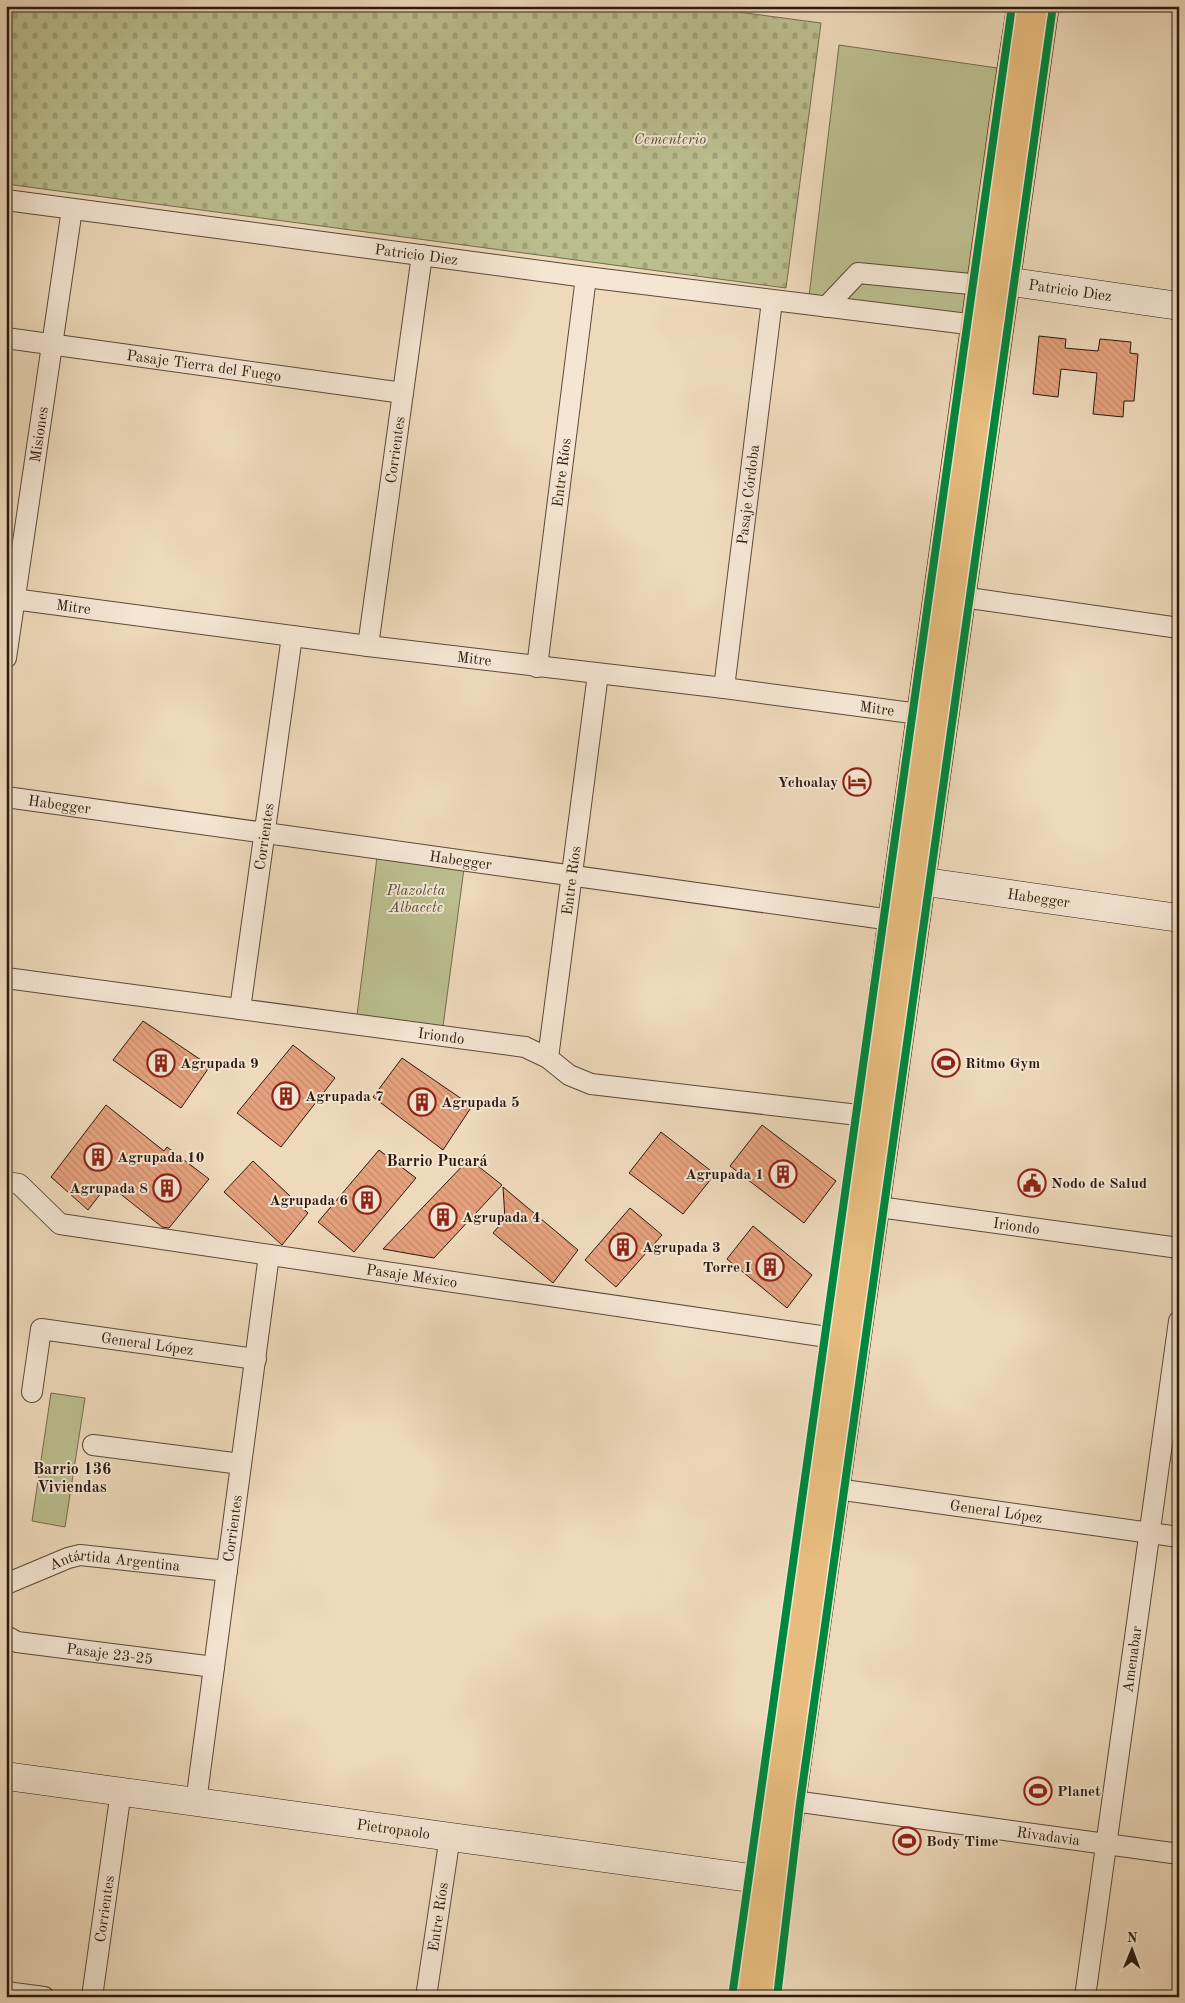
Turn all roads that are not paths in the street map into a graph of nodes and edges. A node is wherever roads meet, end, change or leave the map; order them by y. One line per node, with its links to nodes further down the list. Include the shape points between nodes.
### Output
1 (1021, 6): 7 (highway, via 1006,102)
2 (1045, 6): 7 (highway)
3 (6, 200): 4 (street, Patricio Diez)
4 (72, 210): 5 (street, Patricio Diez); 13 (street, Misiones)
5 (422, 255): 6 (street, Patricio Diez); 14 (street, Corrientes)
6 (586, 277): 8 (street, Patricio Diez); 21 (street, Entre Ríos)
7 (993, 283): 9 (street, Patricio Diez); 10 (street, Patricio Diez, via 858,273); 11 (highway); 15 (highway)
8 (772, 301): 10 (street, Patricio Diez); 23 (street, Pasaje Córdoba)
9 (1179, 306)
10 (826, 307): 11 (street, Patricio Diez)
11 (976, 326): 15 (highway)
12 (6, 338): 13 (street, Pasaje Tierra del Fuego)
13 (53, 345): 14 (street, Pasaje Tierra del Fuego); 16 (street, Misiones)
14 (403, 393): 19 (street, Corrientes)
15 (949, 596): 17 (street); 24 (highway)
16 (11, 599): 18 (street, Mitre); 20 (street, Misiones)
17 (1179, 628)
18 (292, 636): 19 (street, Mitre); 26 (street, Corrientes)
19 (368, 646): 21 (street, Mitre)
20 (6, 658)
21 (536, 667): 22 (street, Mitre)
22 (598, 674): 23 (street, Mitre); 27 (street, Entre Ríos)
23 (724, 688): 24 (street, Mitre)
24 (932, 716): 28 (highway)
25 (6, 797): 26 (street, Habegger)
26 (264, 832): 27 (street, Habegger); 32 (street, Corrientes)
27 (571, 876): 30 (street, Habegger); 33 (street, Entre Ríos)
28 (909, 880): 29 (street, Habegger); 30 (highway)
29 (1179, 918)
30 (903, 922): 34 (highway); 36 (highway)
31 (6, 978): 32 (street, Iriondo)
32 (240, 1009): 33 (street, Iriondo, via 525,1047)
33 (548, 1058): 34 (street, Iriondo, via 569,1075 591,1084)
34 (867, 1116): 36 (highway)
35 (6, 1182): 38 (street, Pasaje México, via 19,1184 60,1224)
36 (865, 1205): 37 (street, Iriondo); 40 (highway); 45 (highway)
37 (1179, 1248)
38 (270, 1255): 40 (street, Pasaje México); 41 (street, Corrientes)
39 (1179, 1321): 46 (street, Amenabar)
40 (834, 1338): 45 (highway)
41 (256, 1359): 42 (street, General López, via 41,1330); 44 (street, Corrientes)
42 (32, 1392)
43 (93, 1445): 44 (street)
44 (241, 1464): 48 (street, Corrientes)
45 (825, 1487): 46 (street, General López); 54 (highway)
46 (1149, 1533): 47 (street, General López); 57 (street, Amenabar)
47 (1179, 1538)
48 (227, 1571): 49 (street, Antártida Argentina, via 80,1555); 51 (street, Corrientes)
49 (6, 1584)
50 (6, 1636): 51 (street, Pasaje 23-25, via 17,1642)
51 (214, 1668): 55 (street, Corrientes)
52 (6, 1776): 53 (street, Pietropaolo)
53 (121, 1791): 55 (street, Pietropaolo); 62 (street, Corrientes)
54 (781, 1799): 57 (street, Rivadavia); 59 (highway)
55 (196, 1802): 56 (street, Pietropaolo)
56 (450, 1836): 59 (street, Pietropaolo); 63 (street, Entre Ríos)
57 (1106, 1844): 58 (street, Rivadavia); 66 (street, Amenabar)
58 (1179, 1854)
59 (769, 1880): 64 (highway); 65 (highway)
60 (6, 1992): 61 (street)
61 (44, 1997)
62 (92, 1997)
63 (426, 1997)
64 (742, 1997)
65 (764, 1997)
66 (1085, 1997)

